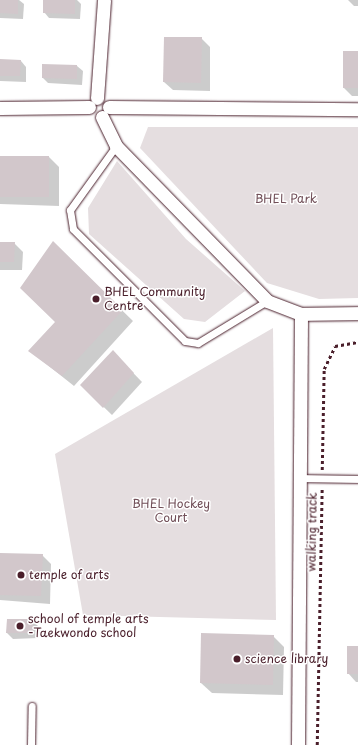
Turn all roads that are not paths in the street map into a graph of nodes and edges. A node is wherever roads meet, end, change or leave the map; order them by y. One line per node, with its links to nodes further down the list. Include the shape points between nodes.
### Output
1 (104, 0): 2 (street)
2 (93, 103): 3 (street); 5 (street, via 106,101)
3 (0, 108)
4 (358, 109): 5 (street)
5 (105, 112): 6 (street)
6 (116, 146): 7 (street); 7 (lane, via 70,210 73,229 185,341 198,343)
7 (267, 301): 8 (street)
8 (301, 314): 9 (street); 10 (street)
9 (358, 314)
10 (299, 478): 11 (lane); 14 (street)
11 (358, 479)
12 (32, 706): 13 (lane)
13 (31, 745)
14 (298, 745)

